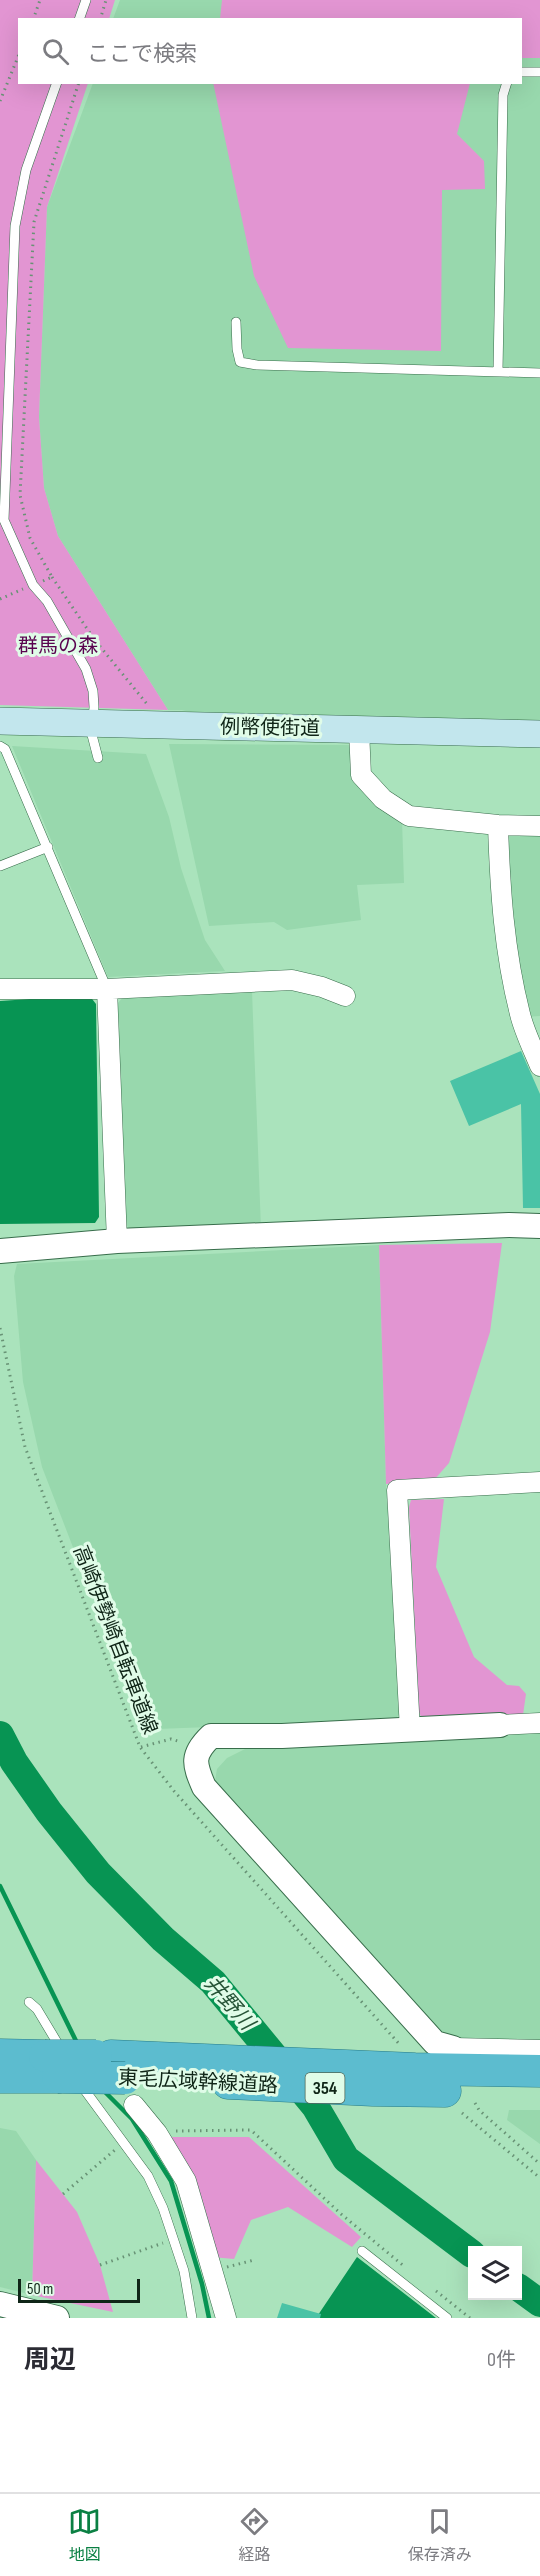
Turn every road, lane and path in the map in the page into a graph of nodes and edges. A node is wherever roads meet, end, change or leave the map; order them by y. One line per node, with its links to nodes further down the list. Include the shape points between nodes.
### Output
1 (40, 0): 4 (path)
2 (86, 0): 5 (lane)
3 (106, 0): 6 (path)
4 (34, 18)
5 (80, 18)
6 (101, 18)
7 (18, 57): 13 (path)
8 (522, 72): 9 (lane)
9 (540, 72)
10 (56, 84): 18 (lane, via 26,170 15,226 4,520)
11 (78, 84): 17 (path, via 34,222 20,495 30,538)
12 (506, 84): 15 (lane, via 503,95)
13 (0, 101)
14 (236, 322): 15 (lane, via 240,362)
15 (498, 371): 16 (lane)
16 (540, 373)
17 (52, 577): 18 (path); 22 (path, via 94,639)
18 (33, 585): 19 (path); 21 (lane, via 47,601 86,669 93,691)
19 (0, 599)
20 (0, 721): 21 (main road, 例幣使街道)
21 (92, 723): 22 (main road, 例幣使街道); 26 (lane)
22 (165, 726): 23 (main road, 例幣使街道)
23 (359, 730): 24 (main road, 例幣使街道); 27 (street, via 361,776 409,816)
24 (540, 734)
25 (0, 746): 29 (lane, via 5,749)
26 (98, 758)
27 (498, 825): 28 (street); 34 (street, via 500,900 507,953 520,1016)
28 (540, 826)
29 (48, 848): 30 (lane); 32 (lane)
30 (0, 866)
31 (0, 989): 32 (street)
32 (107, 989): 33 (street, via 292,980); 36 (street)
33 (345, 996)
34 (540, 1066)
35 (540, 1226): 36 (street)
36 (117, 1241): 37 (street)
37 (0, 1251)
38 (0, 1328): 44 (path, 高崎伊勢崎自転車道線, via 25,1447)
39 (540, 1482): 42 (street, via 397,1490)
40 (540, 1723): 41 (street)
41 (500, 1725): 42 (street)
42 (410, 1730): 46 (street, via 210,1736 195,1758 196,1769 204,1787 435,2043)
43 (171, 1739): 44 (path)
44 (140, 1747): 50 (path, 高崎伊勢崎自転車道線)
45 (29, 2002): 58 (lane, via 37,2009 83,2089)
46 (453, 2048): 47 (street)
47 (540, 2050)
48 (0, 2055): 49 (highway, 東毛広域幹線道路 / 354)
49 (52, 2066): 52 (highway, 東毛広域幹線道路 / 354); 53 (highway, 東毛広域幹線道路 / 354, bridge)
50 (419, 2071): 51 (highway, 東毛広域幹線道路 / 354); 53 (highway, 東毛広域幹線道路 / 354, via 206,2071); 54 (highway, 東毛広域幹線道路 / 354)
51 (540, 2071)
52 (0, 2077)
53 (123, 2079): 57 (street)
54 (540, 2092)
55 (475, 2103): 59 (path)
56 (462, 2113): 60 (path)
57 (157, 2133): 67 (path, via 251,2130 341,2214); 72 (street, via 186,2181)
58 (124, 2142): 61 (path); 62 (lane, via 148,2176)
59 (540, 2164)
60 (540, 2178)
61 (63, 2194)
62 (173, 2239): 65 (path); 71 (lane, via 186,2279)
63 (362, 2251): 73 (lane)
64 (254, 2260): 66 (path)
65 (100, 2265)
66 (235, 2265)
67 (410, 2271)
68 (427, 2284): 74 (path)
69 (0, 2304): 70 (street)
70 (57, 2318)
71 (192, 2318)
72 (226, 2318)
73 (447, 2318)
74 (470, 2318)

